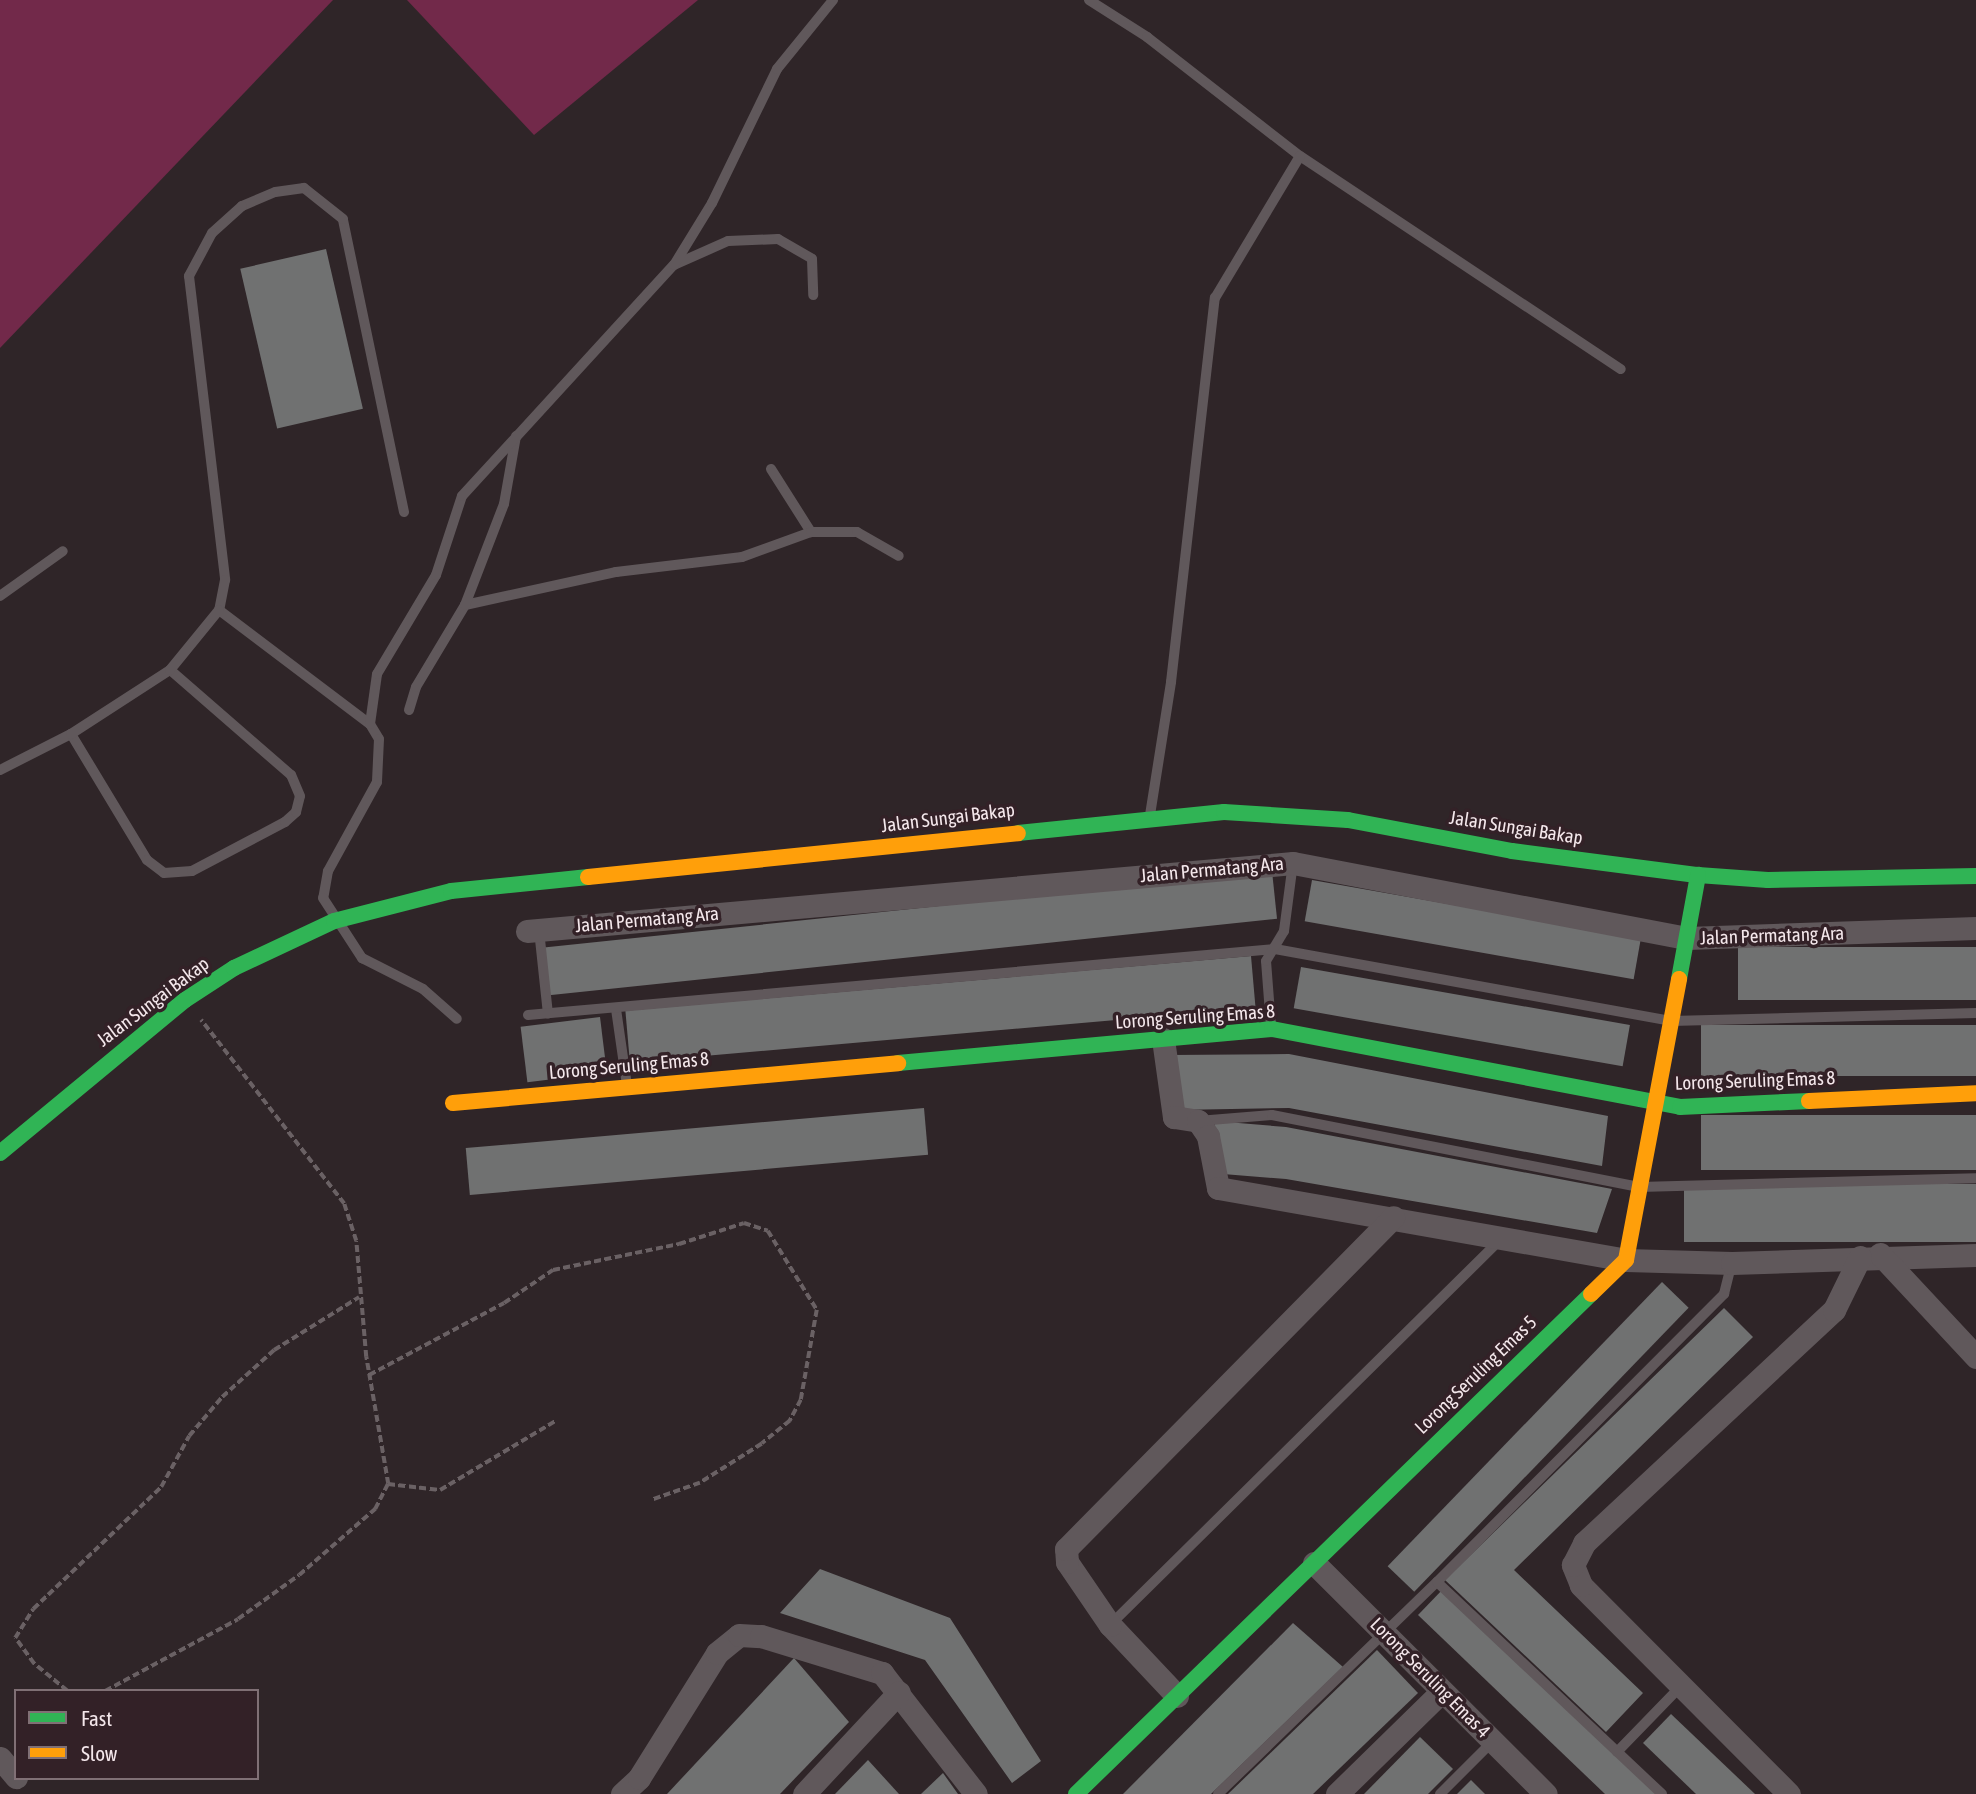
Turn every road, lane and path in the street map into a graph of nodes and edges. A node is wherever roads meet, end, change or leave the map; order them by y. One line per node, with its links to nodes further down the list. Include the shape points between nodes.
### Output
1 (833, 0): 4 (lane, via 777,69 712,203)
2 (1089, 0): 3 (lane)
3 (1300, 156): 6 (lane); 21 (lane, via 1215,298 1171,682)
4 (674, 265): 5 (lane, via 728,241 778,239 812,259); 7 (lane)
5 (813, 295)
6 (1621, 369)
7 (517, 433): 14 (lane, via 504,504); 18 (lane, via 463,496 436,575 377,674)
8 (771, 469): 10 (lane)
9 (404, 512): 15 (lane, via 343,219 304,188 275,192 242,206 212,233 189,276 225,580)
10 (811, 532): 12 (lane, via 857,532); 14 (lane, via 742,557 616,572)
11 (63, 551): 13 (lane)
12 (899, 556)
13 (0, 596)
14 (465, 605): 17 (lane, via 416,687)
15 (219, 610): 16 (lane); 18 (lane)
16 (170, 670): 19 (lane); 19 (lane, via 291,775 300,796 296,812 192,872 164,873 148,860)
17 (409, 710)
18 (370, 724): 25 (lane, via 379,740 380,770 322,884)
19 (71, 734): 20 (lane)
20 (0, 770)
21 (1149, 817): 23 (street, Jalan Sungai Bakap, via 1285,813); 25 (street, Jalan Sungai Bakap, via 565,884 451,891)
22 (1293, 863): 27 (street, Jalan Permatang Ara); 28 (street, Jalan Permatang Ara); 29 (lane, via 1284,931)
23 (1698, 875): 24 (street, Jalan Sungai Bakap, via 1768,880); 28 (street)
24 (1976, 876)
25 (334, 921): 30 (street, Jalan Sungai Bakap, via 245,961); 35 (lane, via 362,958 423,989)
26 (1976, 928): 28 (street, Jalan Permatang Ara)
27 (533, 930): 33 (lane)
28 (1687, 938): 36 (street)
29 (1275, 949): 31 (lane); 36 (lane); 37 (lane, via 1266,961)
30 (185, 1000): 44 (street, Jalan Sungai Bakap); 53 (path, via 344,1204 356,1241)
31 (617, 1009): 33 (lane); 39 (lane)
32 (1976, 1013): 36 (lane)
33 (548, 1014): 34 (lane)
34 (528, 1015)
35 (457, 1019)
36 (1671, 1021): 41 (street)
37 (1272, 1029): 38 (street, Lorong Seruling Emas 8); 41 (street, Lorong Seruling Emas 8)
38 (1163, 1039): 39 (street, Lorong Seruling Emas 8); 43 (street, via 1174,1117)
39 (627, 1087): 42 (street, Lorong Seruling Emas 8)
40 (1976, 1093): 41 (street, Lorong Seruling Emas 8, via 1680,1107)
41 (1655, 1102): 46 (street)
42 (453, 1103)
43 (1198, 1121): 46 (lane, via 1272,1115); 47 (street, via 1208,1136 1217,1188)
44 (0, 1153)
45 (1976, 1178): 46 (lane)
46 (1639, 1188): 51 (street)
47 (1393, 1217): 48 (street); 61 (street, via 1066,1549 1067,1562)
48 (1501, 1239): 51 (street); 61 (lane)
49 (1976, 1255): 50 (street)
50 (1870, 1256): 52 (street); 54 (street); 63 (street, via 1834,1310 1584,1543 1573,1565 1581,1585)
51 (1626, 1259): 52 (street); 59 (street, Lorong Seruling Emas 5)
52 (1732, 1263): 60 (lane, via 1724,1294)
53 (359, 1297): 55 (path); 64 (path, via 274,1350 222,1397 189,1436 161,1487 33,1609 15,1639 34,1664)
54 (1976, 1357)
55 (369, 1375): 57 (path); 58 (path, via 504,1303 553,1270 679,1244 744,1223 768,1231 817,1310 801,1400 790,1421 762,1444 700,1483)
56 (557, 1420): 57 (path, via 440,1490)
57 (388, 1484): 65 (path, via 375,1509 299,1575 238,1619)
58 (652, 1500)
59 (1314, 1563): 62 (street, Lorong Seruling Emas 4); 68 (street, Lorong Seruling Emas 5)
60 (1437, 1582): 62 (lane); 70 (lane)
61 (1110, 1625): 68 (street)
62 (1385, 1634): 66 (street, Lorong Seruling Emas 4); 79 (lane)
63 (1682, 1685): 70 (lane); 84 (street)
64 (65, 1689)
65 (109, 1689)
66 (1442, 1691): 69 (street, Lorong Seruling Emas 4); 80 (street)
67 (898, 1692): 75 (street, via 882,1674 761,1636 739,1635 717,1653 639,1778); 76 (street); 77 (street)
68 (1177, 1696): 78 (street, Lorong Seruling Emas 5)
69 (1493, 1741): 81 (lane); 82 (street, Lorong Seruling Emas 4)
70 (1618, 1752): 83 (lane)
71 (0, 1758): 72 (street)
72 (14, 1776)
73 (18, 1780): 74 (street)
74 (30, 1794)
75 (622, 1794)
76 (804, 1794)
77 (975, 1794)
78 (1076, 1794)
79 (1218, 1794)
80 (1337, 1794)
81 (1440, 1794)
82 (1545, 1794)
83 (1662, 1794)
84 (1789, 1794)

